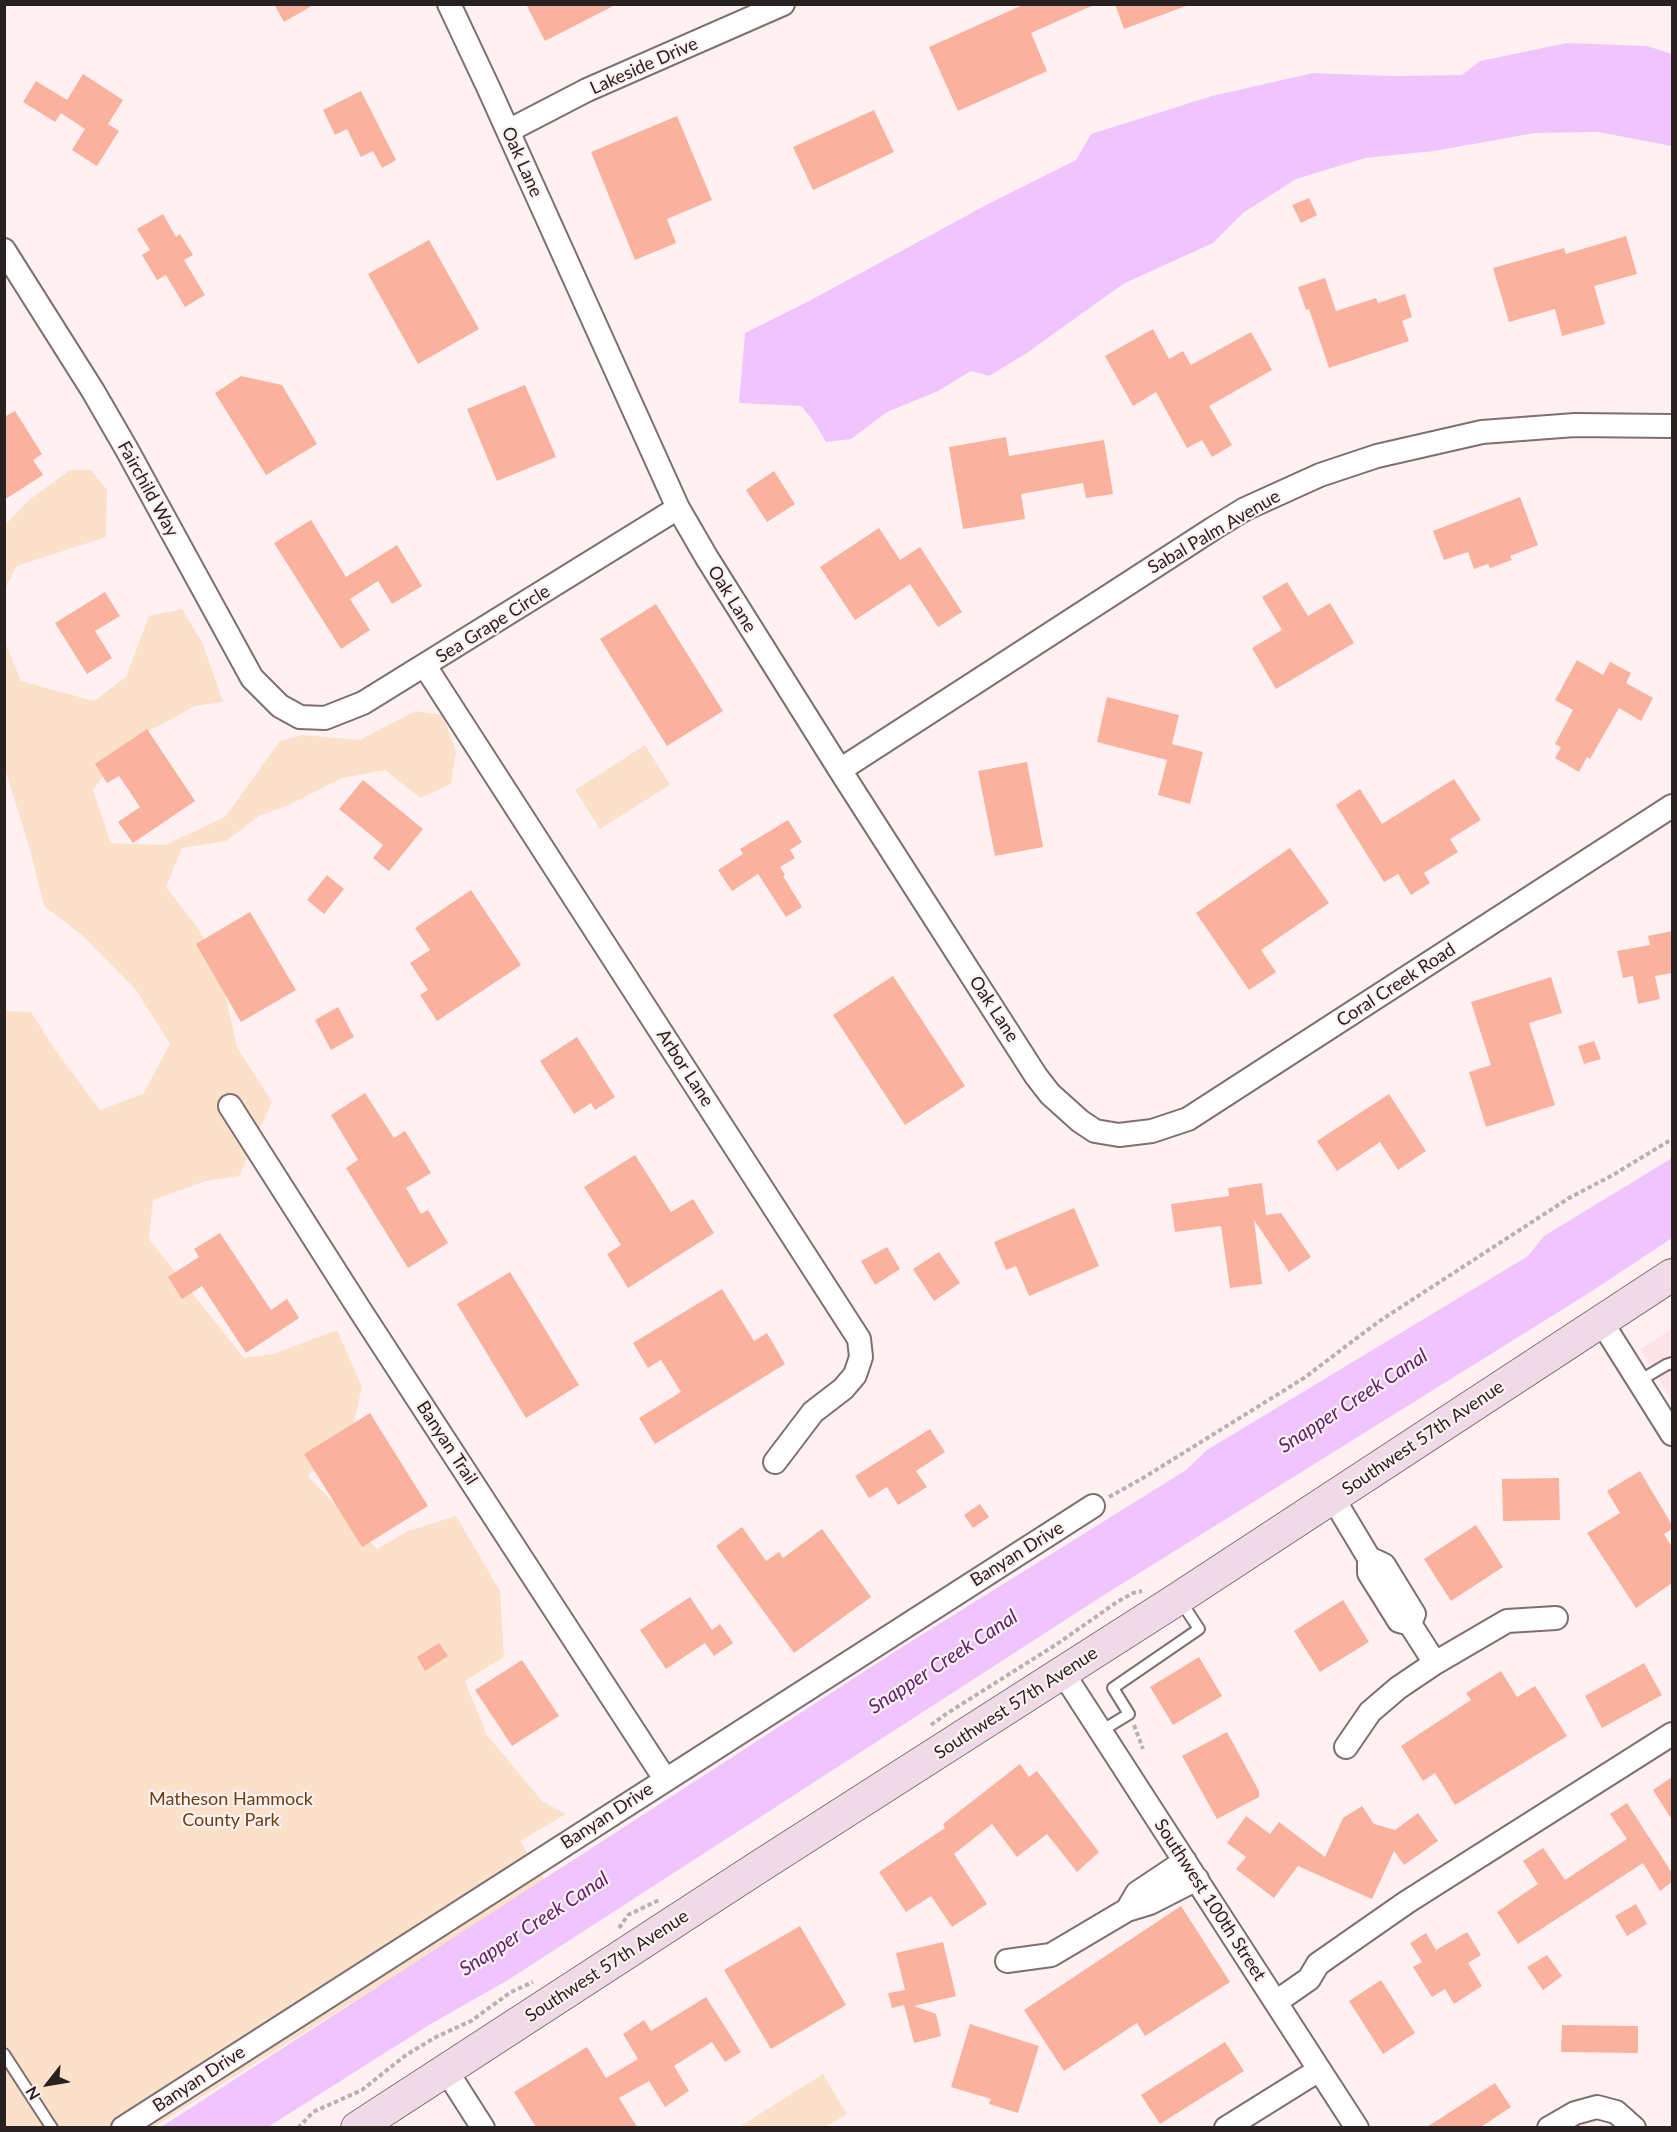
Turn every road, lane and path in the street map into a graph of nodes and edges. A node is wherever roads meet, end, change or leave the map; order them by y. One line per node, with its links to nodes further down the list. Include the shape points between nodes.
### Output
1 (448, 4): 3 (street, Oak Lane)
2 (783, 4): 3 (street, Lakeside Drive, via 587,90)
3 (508, 131): 6 (street, Oak Lane)
4 (4, 250): 8 (street, Fairchild Way, via 121,439 252,678 280,706)
5 (1672, 426): 9 (street, Sabal Palm Avenue, via 1563,426 1482,432 1377,456 1320,475 1214,528)
6 (678, 508): 7 (street, Sea Grape Circle); 9 (street, Oak Lane)
7 (425, 666): 8 (street, Sea Grape Circle, via 350,709 325,718); 20 (street, Arbor Lane, via 859,1339 861,1357 855,1375 813,1412)
8 (300, 717)
9 (840, 770): 12 (street, Oak Lane, via 1036,1076 1080,1121)
10 (1672, 806): 12 (street, Coral Creek Road, via 1208,1107 1171,1126)
11 (230, 1106): 32 (street, Banyan Trail)
12 (1108, 1134)
13 (1672, 1139): 22 (path, via 1569,1198 1378,1322 1304,1378)
14 (1672, 1275): 15 (main road, Southwest 57th Avenue)
15 (1601, 1321): 18 (street); 21 (main road, Southwest 57th Avenue)
16 (1669, 1364): 17 (lane); 18 (lane)
17 (1672, 1376)
18 (1639, 1381): 19 (street)
19 (1672, 1434)
20 (775, 1462)
21 (1332, 1498): 23 (main road, Southwest 57th Avenue); 25 (street, via 1369,1558 1369,1573 1399,1621 1410,1624)
22 (1093, 1506): 32 (street, Banyan Drive)
23 (1179, 1598): 26 (main road, Southwest 57th Avenue); 27 (lane, via 1199,1629 1113,1688)
24 (1556, 1618): 25 (street, via 1506,1621)
25 (1435, 1663): 30 (street, via 1370,1712)
26 (1063, 1673): 28 (street, Southwest 100th Street); 37 (main road, Southwest 57th Avenue)
27 (1129, 1714): 28 (lane); 31 (path)
28 (1101, 1731): 33 (street, Southwest 100th Street)
29 (1672, 1734): 35 (street, via 1407,1902 1318,1964 1306,1964)
30 (1346, 1747)
31 (1143, 1749)
32 (665, 1779): 40 (street, Banyan Drive)
33 (1191, 1870): 34 (street, via 1150,1903 1127,1910 1051,1955); 35 (street, Southwest 100th Street)
34 (1007, 1961)
35 (1271, 1994): 38 (street, Southwest 100th Street)
36 (4, 2054): 39 (lane)
37 (446, 2070): 41 (main road, Southwest 57th Avenue); 42 (street)
38 (1319, 2070): 43 (street); 44 (street, Southwest 100th Street)
39 (52, 2127)
40 (123, 2127)
41 (357, 2127)
42 (483, 2127)
43 (1226, 2127)
44 (1356, 2127)
45 (1549, 2127): 46 (street, via 1585,2109 1607,2108 1623,2115)
46 (1634, 2127)

